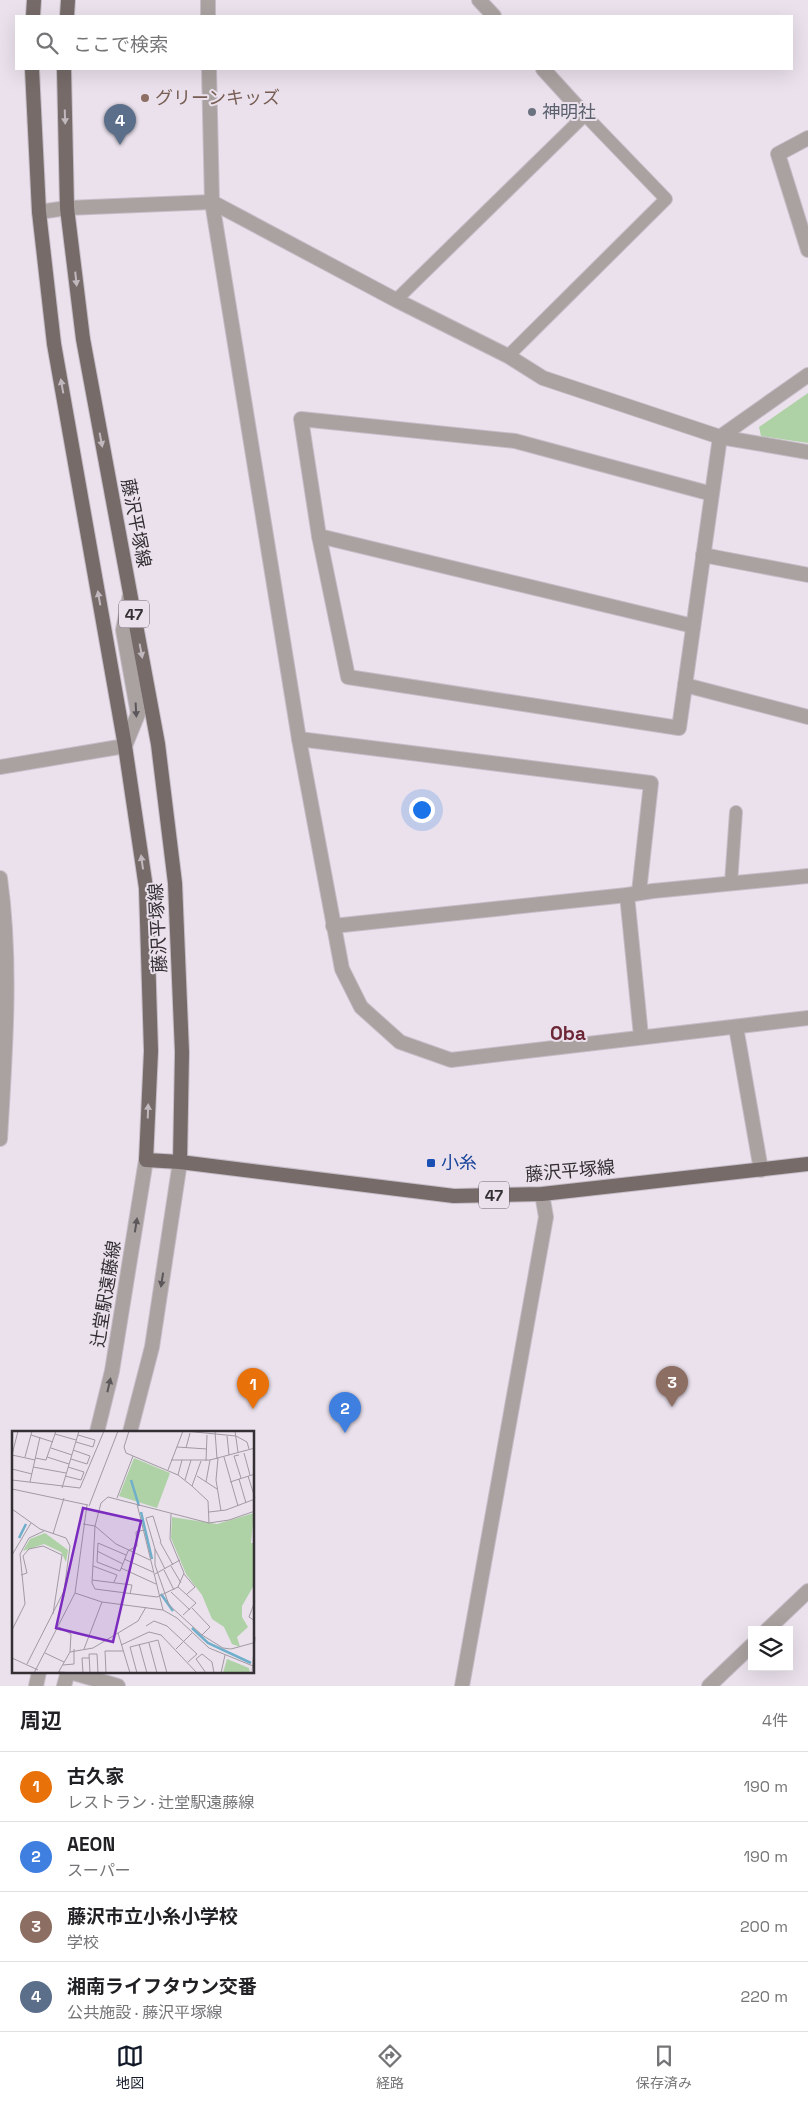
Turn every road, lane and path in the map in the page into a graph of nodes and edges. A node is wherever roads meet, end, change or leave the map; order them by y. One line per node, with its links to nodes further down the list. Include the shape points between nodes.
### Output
1 (34, 0): 5 (main road)
2 (68, 0): 6 (main road)
3 (208, 0): 7 (street)
4 (479, 0): 8 (street)
5 (33, 15)
6 (67, 15)
7 (208, 15)
8 (493, 15)
9 (32, 70): 17 (main road, 藤沢平塚線 / 47)
10 (64, 70): 16 (main road, 藤沢平塚線 / 47, one-way to 16)
11 (209, 70): 15 (street)
12 (544, 70): 13 (street)
13 (585, 115): 19 (lane); 20 (lane, via 666,199)
14 (808, 138): 18 (street, via 778,154)
15 (212, 202): 16 (street); 19 (street); 32 (street)
16 (68, 208): 17 (street); 28 (main road, 藤沢平塚線 / 47, one-way to 28, via 83,339)
17 (39, 212): 33 (main road, 藤沢平塚線 / 47, one-way to 17, via 54,344)
18 (808, 250)
19 (396, 300): 20 (street)
20 (508, 356): 22 (street, via 543,378)
21 (808, 375): 22 (street)
22 (720, 437): 23 (street); 24 (street)
23 (808, 452)
24 (712, 494): 25 (street, via 515,442 301,418); 26 (street)
25 (319, 536): 29 (street); 30 (street, via 348,677 679,728)
26 (703, 555): 27 (street); 29 (street)
27 (808, 575)
28 (130, 593): 33 (street, one-way to 33, via 122,630 138,714); 46 (main road, 藤沢平塚線 / 47, one-way to 46, via 158,744 175,883 182,1052)
29 (694, 626): 30 (street)
30 (685, 685): 31 (street)
31 (808, 717)
32 (299, 739): 39 (street, via 652,783); 40 (street)
33 (125, 746): 34 (street); 45 (main road, 藤沢平塚線 / 47, one-way to 33, via 151,1051 146,888)
34 (0, 767)
35 (736, 812): 38 (lane)
36 (808, 876): 38 (street)
37 (0, 878): 44 (street, via 6,968)
38 (730, 883): 39 (street)
39 (633, 894): 40 (street); 43 (street)
40 (333, 926): 43 (street, via 342,969 361,1007 400,1042 451,1060)
41 (808, 1018): 42 (street)
42 (736, 1027): 43 (street); 48 (street)
43 (641, 1036)
44 (0, 1139)
45 (146, 1160): 46 (main road, 47); 50 (street, 辻堂駅遠藤線, one-way to 45, via 112,1371)
46 (180, 1162): 49 (main road, 藤沢平塚線 / 47, via 454,1196); 51 (street, one-way to 51, via 152,1347)
47 (808, 1164): 48 (main road, 藤沢平塚線 / 47)
48 (761, 1170): 49 (main road, 藤沢平塚線 / 47)
49 (542, 1194): 59 (street, via 546,1218)
50 (97, 1431)
51 (130, 1431)
52 (808, 1591): 53 (street)
53 (772, 1626)
54 (748, 1649): 60 (street)
55 (68, 1674): 57 (street)
56 (76, 1674): 58 (street)
57 (64, 1686)
58 (118, 1686)
59 (462, 1686)
60 (709, 1686)

